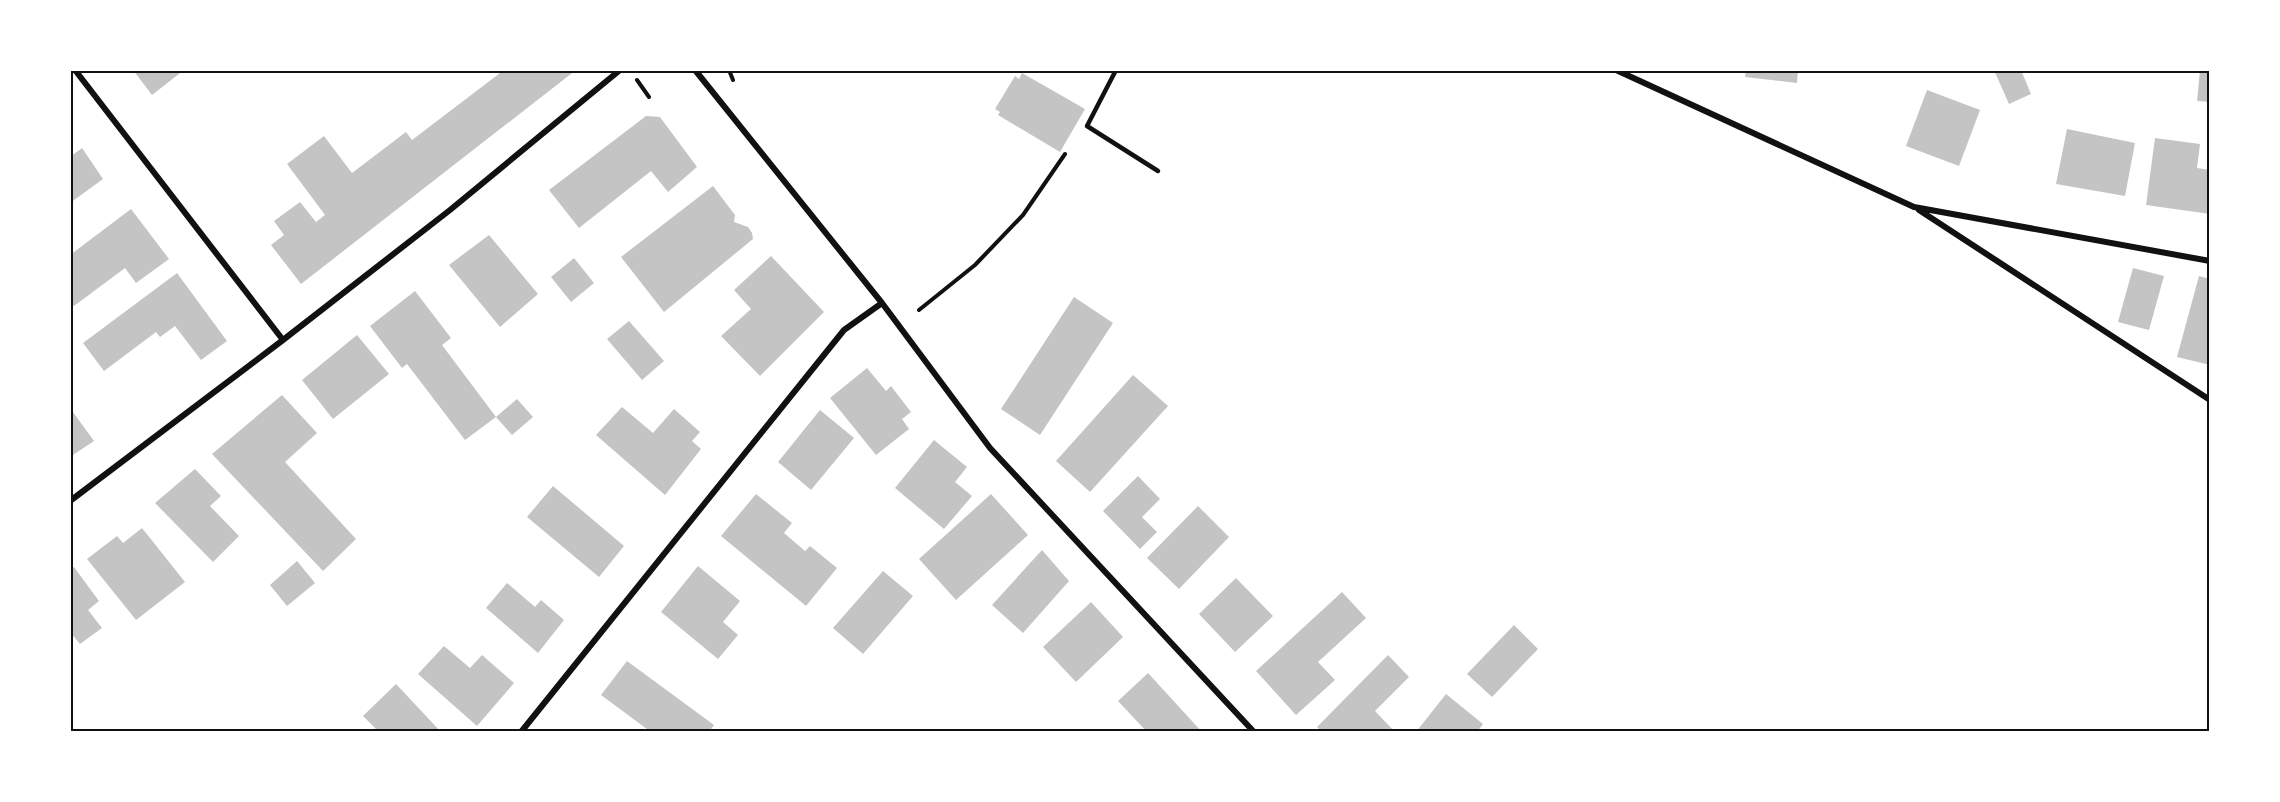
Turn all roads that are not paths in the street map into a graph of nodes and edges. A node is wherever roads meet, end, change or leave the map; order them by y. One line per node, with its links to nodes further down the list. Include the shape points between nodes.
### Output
1 (75, 70): 10 (street)
2 (620, 70): 10 (street)
3 (695, 70): 9 (street)
4 (1116, 70): 6 (lane, via 1087,126)
5 (1616, 70): 7 (street)
6 (1158, 171)
7 (1914, 207): 8 (street); 11 (street)
8 (2210, 261)
9 (882, 303): 13 (street, via 844,330); 14 (street, via 990,448)
10 (283, 340): 12 (street)
11 (2210, 400)
12 (70, 501)
13 (521, 732)
14 (1254, 732)

